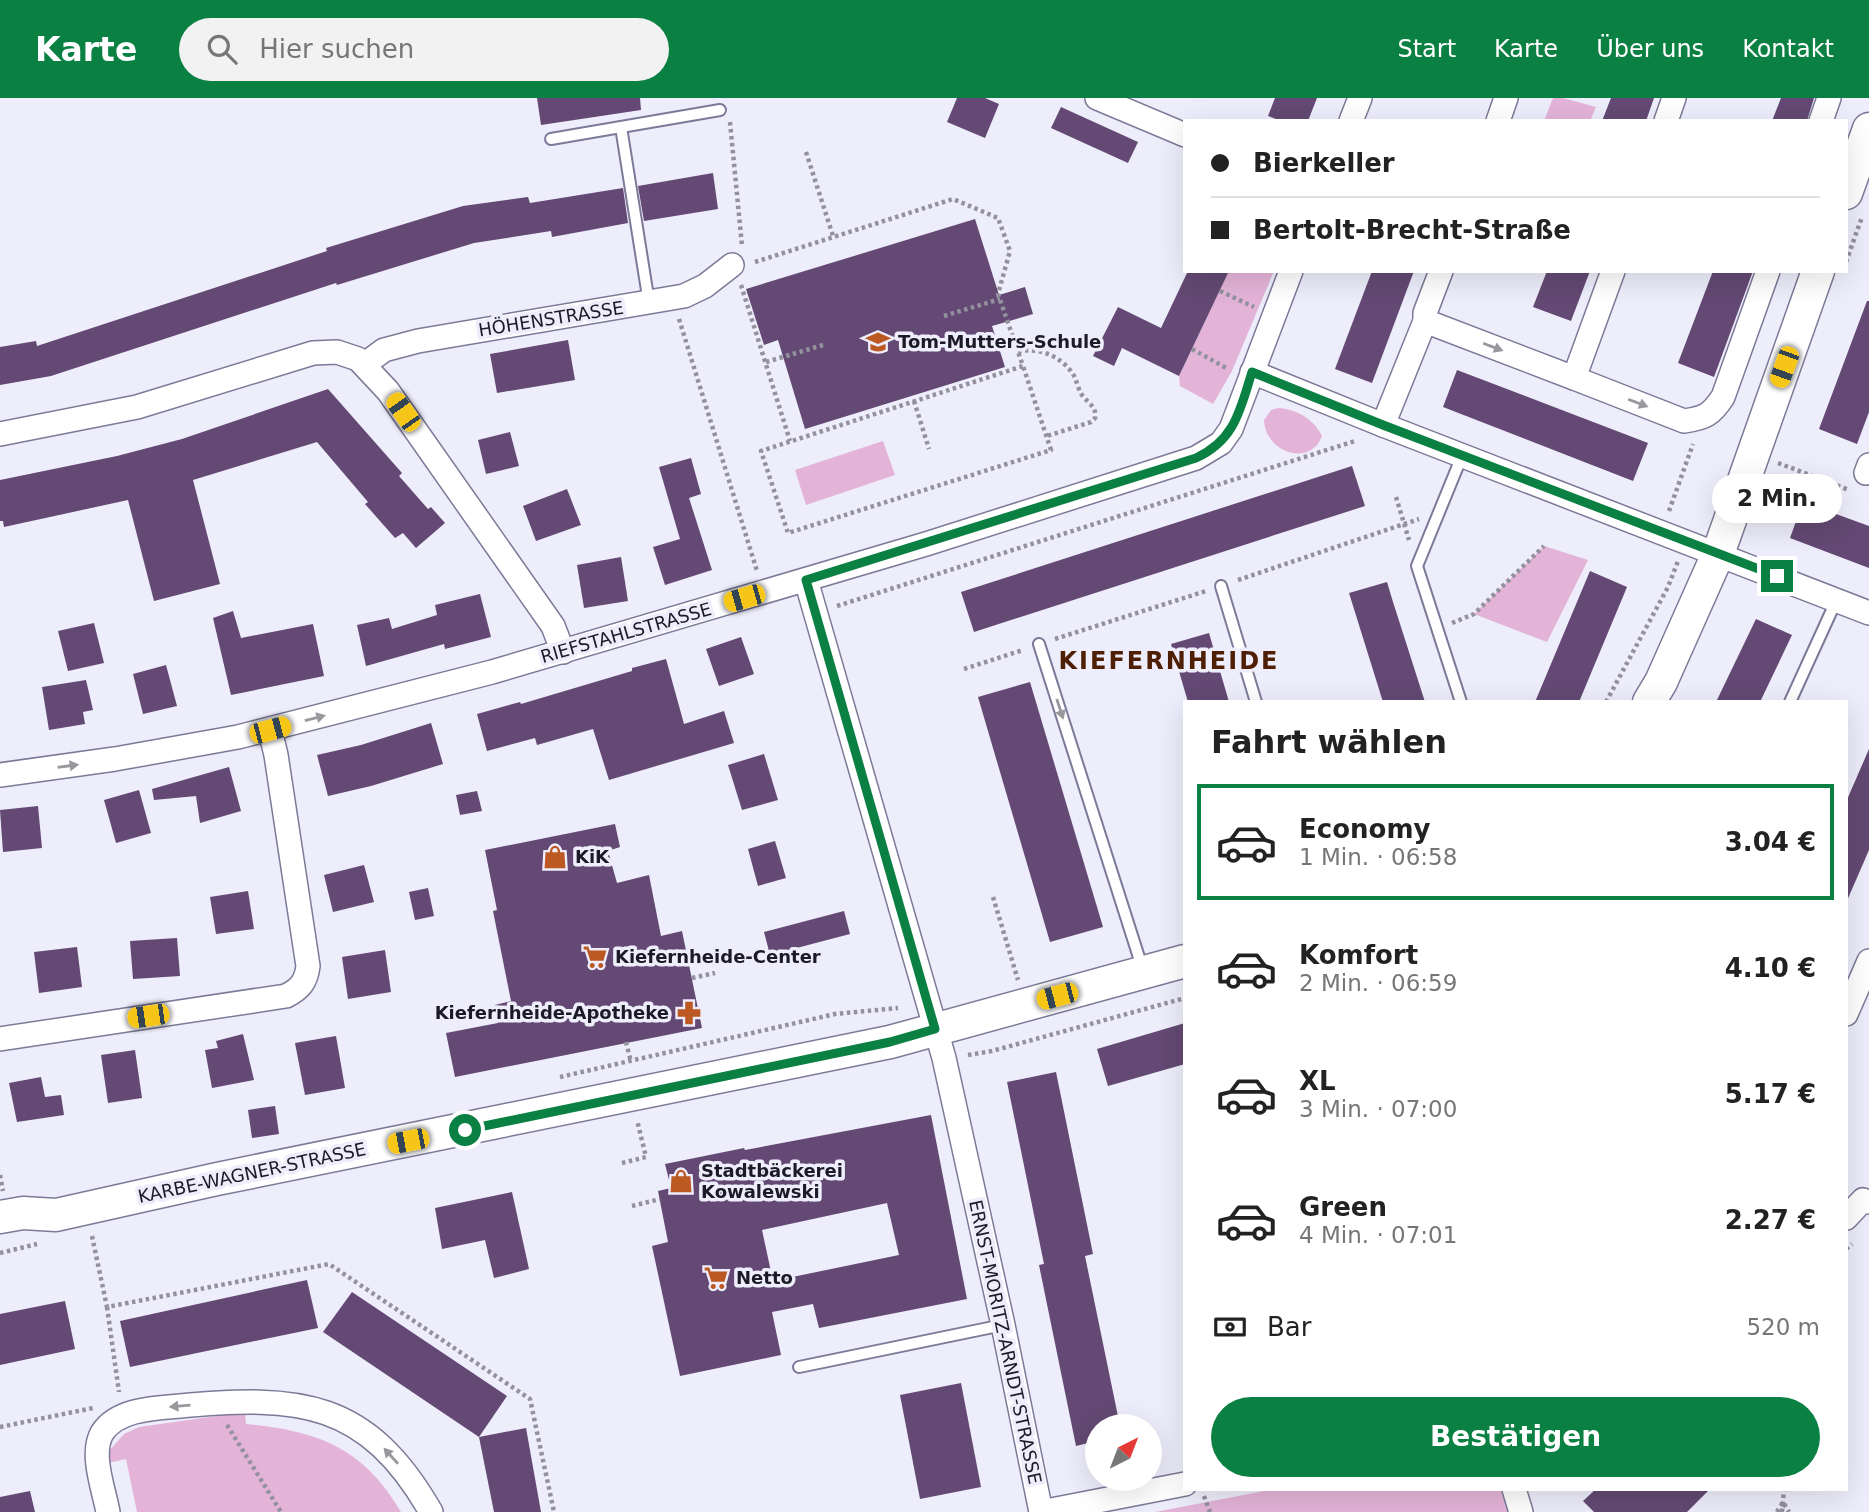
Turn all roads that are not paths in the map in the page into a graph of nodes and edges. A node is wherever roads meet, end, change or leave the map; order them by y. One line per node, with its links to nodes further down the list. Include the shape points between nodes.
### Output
1 (1097, 98): 13 (street)
2 (1360, 98): 7 (street)
3 (1506, 98): 8 (street)
4 (1674, 98): 9 (street)
5 (1829, 98): 10 (street)
6 (724, 110): 11 (lane)
7 (1352, 119)
8 (1499, 119)
9 (1667, 119)
10 (1822, 119)
11 (621, 127): 14 (lane); 22 (lane)
12 (1869, 129): 15 (street)
13 (1183, 134)
14 (551, 139)
15 (1855, 202)
16 (740, 271): 22 (street, HÖHENSTRASSE, via 694,293)
17 (1290, 273): 25 (street, RIEFSTAHLSTRASSE)
18 (1440, 273): 23 (street)
19 (1611, 273): 26 (street)
20 (1767, 273): 26 (street, one-way to 20, via 1684,421 1702,418 1723,397)
21 (1817, 273): 30 (street)
22 (649, 303): 24 (street, HÖHENSTRASSE, via 418,341 384,350)
23 (1425, 321): 26 (street, one-way to 26); 27 (street)
24 (365, 364): 28 (street, via 348,354 313,353 137,407); 36 (street, via 553,626)
25 (1251, 376): 27 (street); 31 (street, RIEFSTAHLSTRASSE, via 1231,429 1221,443 1196,458)
26 (1574, 378)
27 (1383, 425): 29 (street)
28 (0, 434)
29 (1462, 456): 30 (street); 38 (lane, via 1417,566)
30 (1718, 554): 33 (street); 39 (street)
31 (806, 580): 36 (street, RIEFSTAHLSTRASSE); 47 (street, ERNST-MORITZ-ARNDT-STRASSE)
32 (1221, 586): 37 (lane)
33 (1837, 599): 34 (street); 40 (lane)
34 (1869, 613)
35 (1040, 644): 45 (lane, one-way to 45)
36 (563, 652): 41 (street, RIEFSTAHLSTRASSE, one-way to 36)
37 (1255, 700)
38 (1460, 700)
39 (1650, 700)
40 (1791, 700)
41 (270, 730): 42 (street, RIEFSTAHLSTRASSE, one-way to 41); 48 (street, via 309,967 302,986 286,996)
42 (0, 775)
43 (1869, 961): 46 (street)
44 (1183, 962): 45 (street, KARBE-WAGNER-STRASSE)
45 (1144, 973): 47 (street, KARBE-WAGNER-STRASSE)
46 (1848, 1009)
47 (935, 1029): 50 (street, KARBE-WAGNER-STRASSE); 54 (street, ERNST-MORITZ-ARNDT-STRASSE)
48 (0, 1039)
49 (1867, 1196): 51 (street)
50 (56, 1214): 52 (street, KARBE-WAGNER-STRASSE); 53 (street, KARBE-WAGNER-STRASSE, via 29,1231)
51 (1848, 1216)
52 (0, 1217)
53 (0, 1238)
54 (1003, 1325): 55 (lane); 56 (street, ERNST-MORITZ-ARNDT-STRASSE, via 1041,1511)
55 (799, 1367)
56 (1183, 1484)
57 (1515, 1491): 60 (street)
58 (108, 1512): 59 (street, one-way to 58, via 386,1450 355,1426 325,1412 280,1401 122,1409 101,1435 97,1450)
59 (431, 1512)
60 (1521, 1512)

